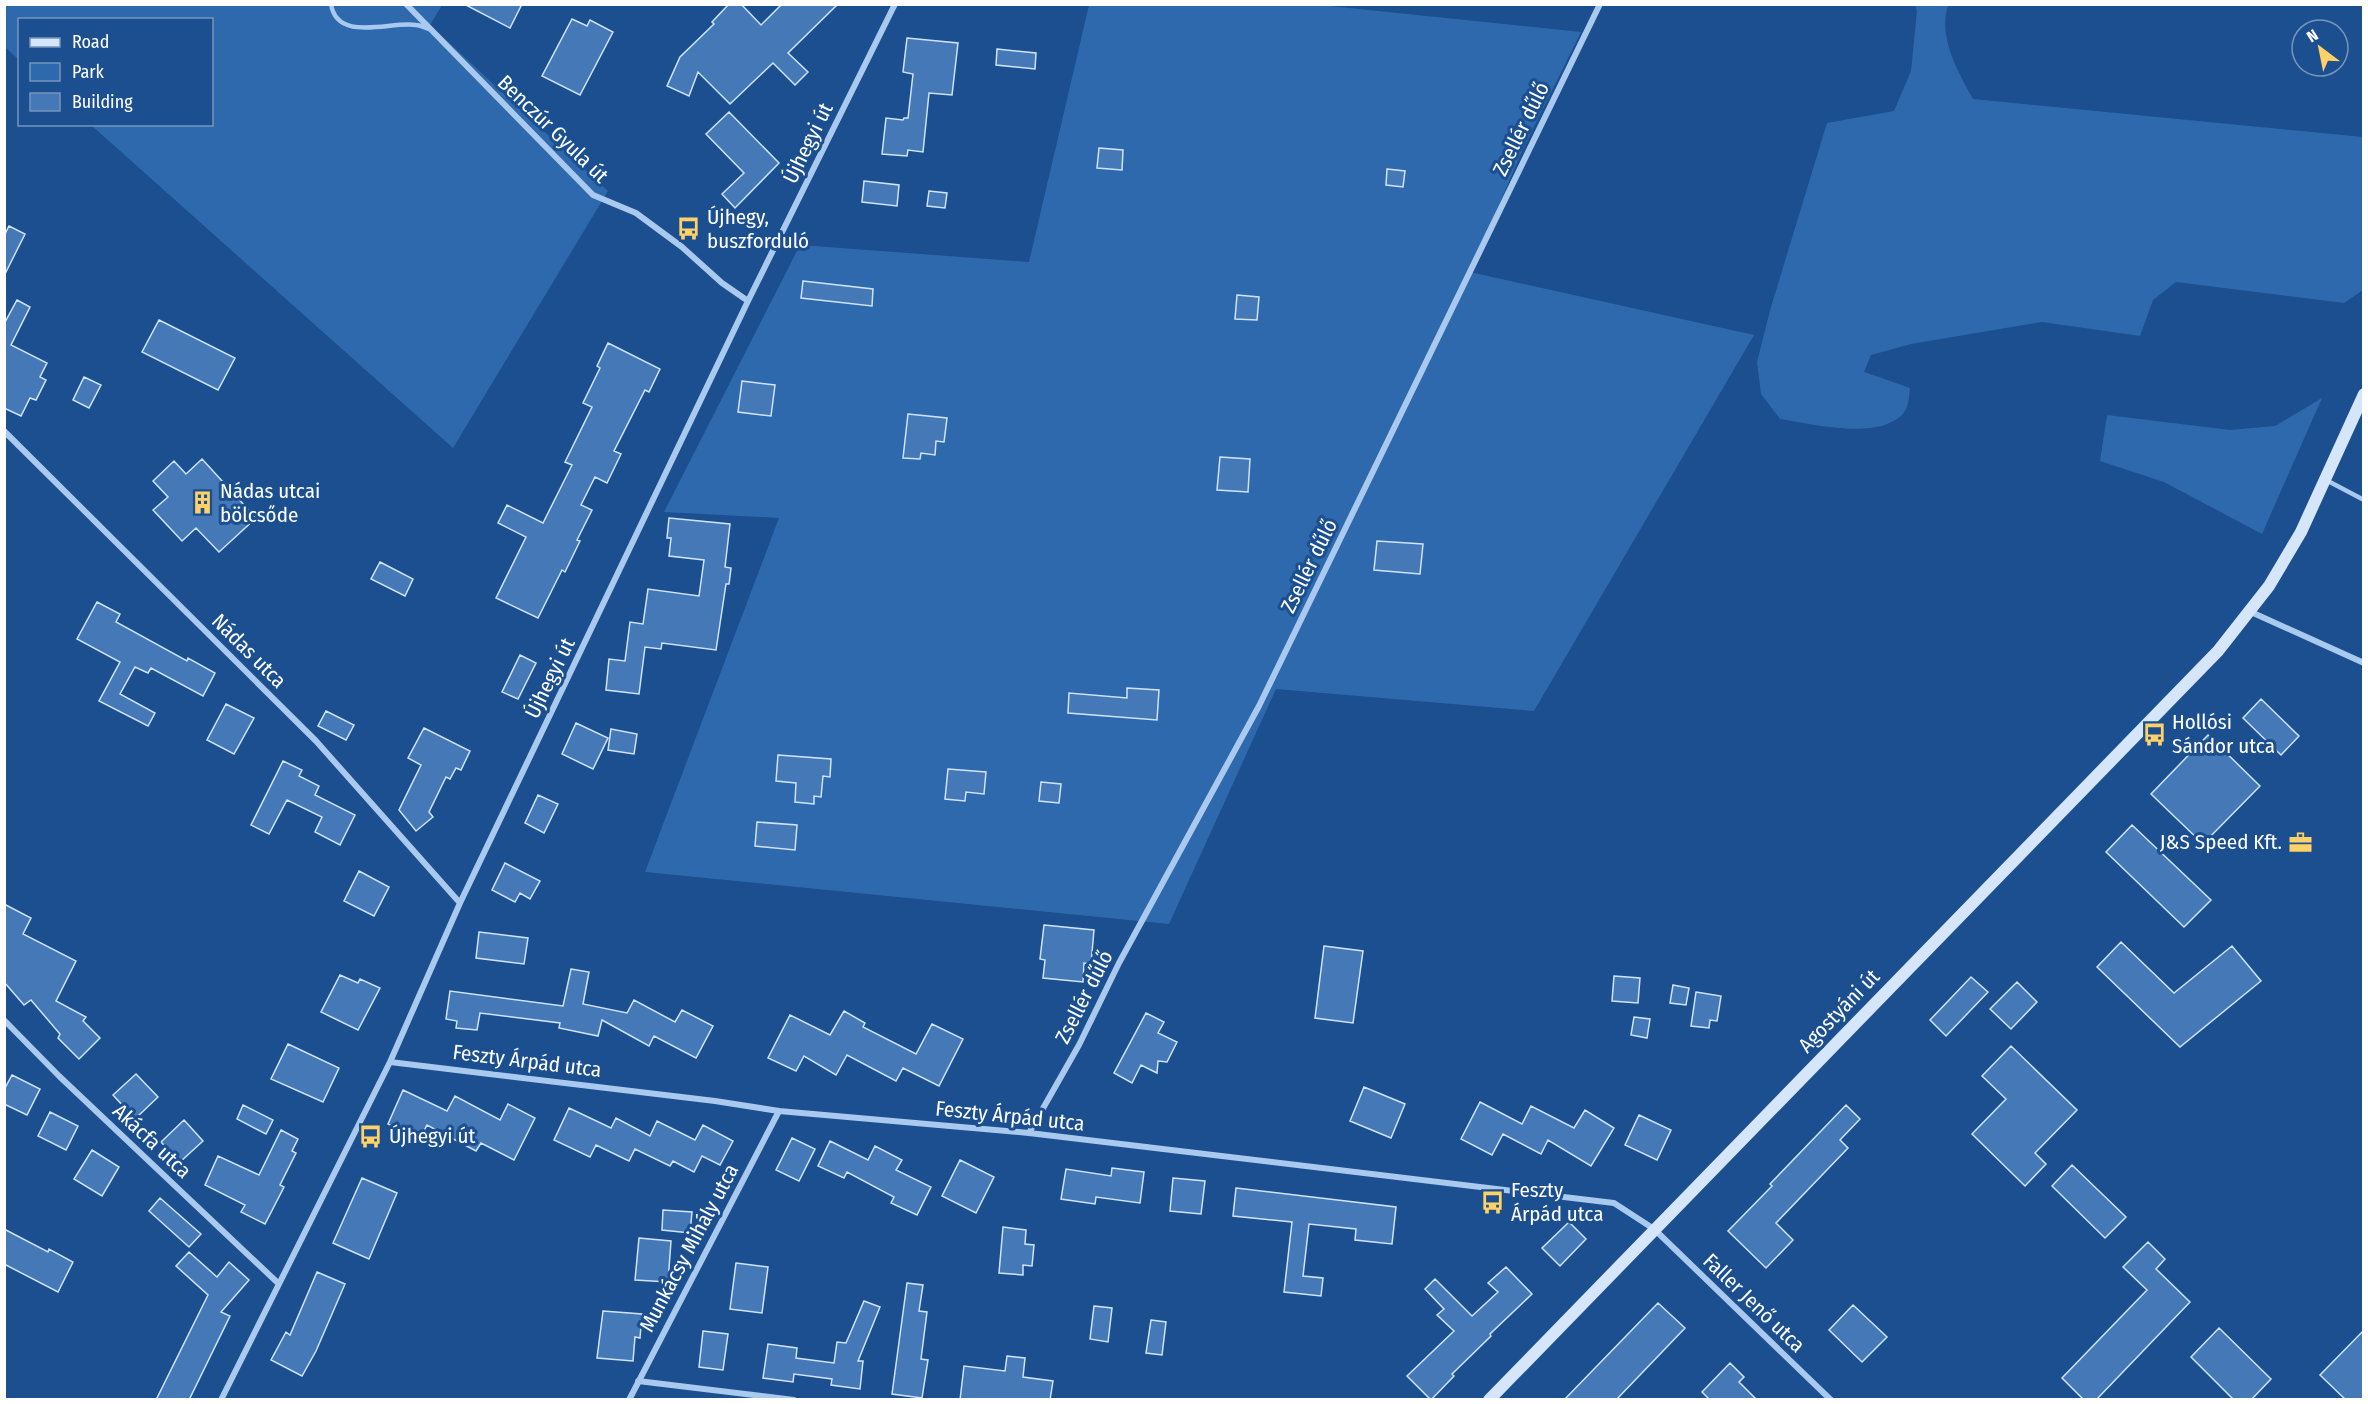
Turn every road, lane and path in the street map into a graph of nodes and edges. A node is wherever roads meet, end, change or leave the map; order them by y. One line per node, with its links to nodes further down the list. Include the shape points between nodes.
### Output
1 (331, 4): 5 (lane, via 332,12 345,25 415,25)
2 (406, 4): 5 (street, Benczúr Gyula út)
3 (895, 4): 6 (street, Újhegyi út)
4 (1600, 4): 17 (street, Zsellér dűlő, via 1259,706)
5 (431, 30): 6 (street, Benczúr Gyula út, via 593,195 636,213)
6 (748, 301): 13 (street, Újhegyi út)
7 (2364, 394): 9 (main road, Agostyáni út)
8 (4, 431): 13 (street, Nádas utca, via 316,741)
9 (2325, 480): 10 (lane); 11 (main road, Agostyáni út, via 2301,532)
10 (2364, 500)
11 (2251, 612): 12 (street); 18 (main road, Agostyáni út, via 2218,651)
12 (2364, 663)
13 (460, 903): 15 (street, Újhegyi út)
14 (4, 1020): 19 (street, Akácfa utca)
15 (390, 1062): 16 (street, Feszty Árpád utca); 19 (street, Újhegyi út)
16 (779, 1111): 17 (street, Feszty Árpád utca); 20 (street, Munkácsy Mihály utca)
17 (1029, 1133): 18 (street, Feszty Árpád utca, via 1614,1203)
18 (1654, 1229): 24 (main road, Agostyáni út); 25 (street, Faller Jenő utca)
19 (279, 1284): 21 (street, Újhegyi út)
20 (638, 1381): 22 (street, Munkácsy Mihály utca); 23 (street)
21 (221, 1400)
22 (629, 1400)
23 (794, 1400)
24 (1489, 1400)
25 (1831, 1400)

